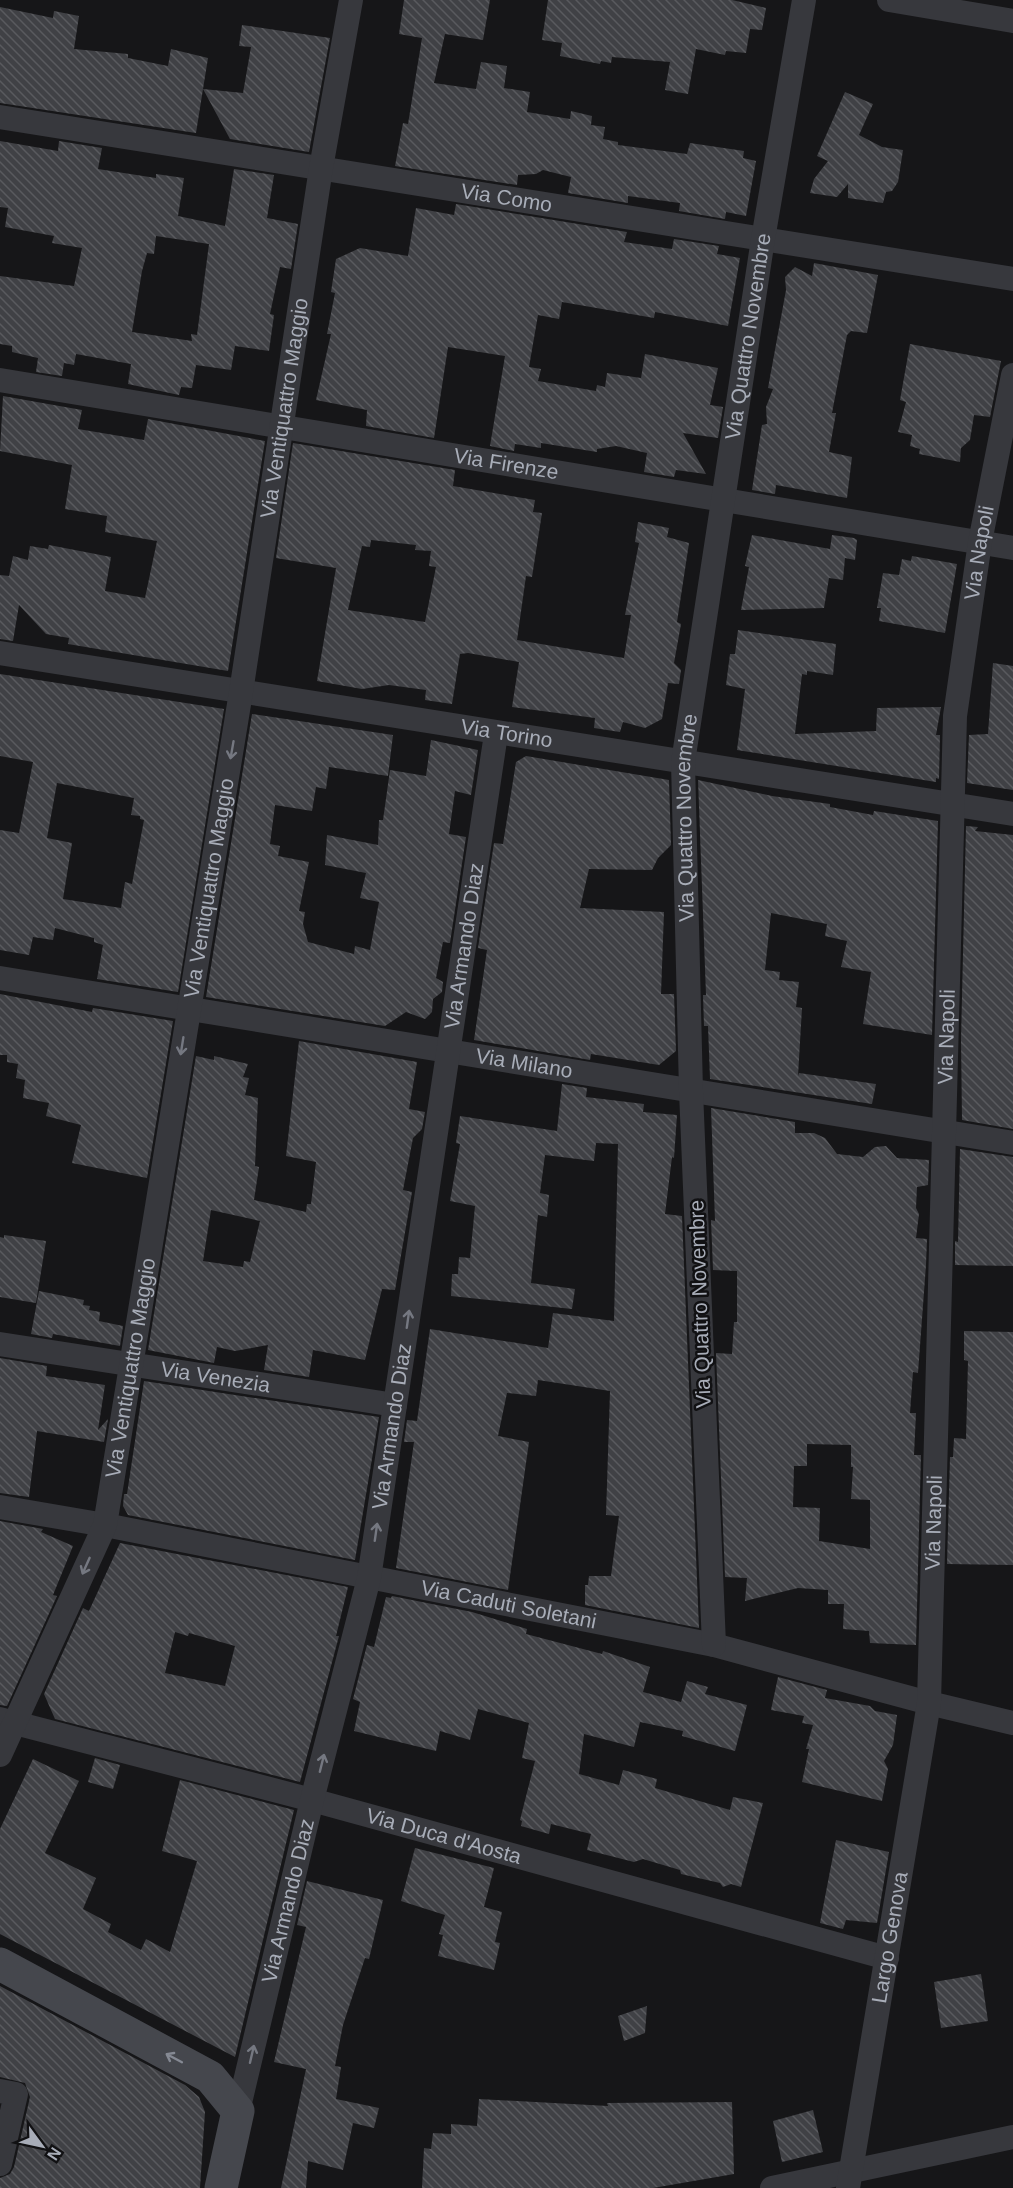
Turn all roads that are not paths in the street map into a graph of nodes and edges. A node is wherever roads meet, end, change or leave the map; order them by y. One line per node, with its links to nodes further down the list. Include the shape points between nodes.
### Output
1 (351, 0): 6 (street, Via Ventiquattro Maggio)
2 (804, 0): 7 (street, Via Quattro Novembre)
3 (889, 0): 4 (street)
4 (1013, 21)
5 (0, 117): 6 (street, Via Como)
6 (321, 168): 7 (street, Via Como); 11 (street, Via Ventiquattro Maggio)
7 (763, 239): 8 (street, Via Como); 12 (street, Via Quattro Novembre)
8 (1013, 279)
9 (1013, 375): 13 (street, Via Napoli)
10 (0, 380): 11 (street, Via Firenze)
11 (281, 426): 12 (street, Via Firenze); 16 (street, Via Ventiquattro Maggio)
12 (724, 500): 13 (street, Via Firenze); 18 (street, Via Quattro Novembre)
13 (980, 542): 14 (street, Via Firenze); 19 (street, Via Napoli, via 955,716)
14 (1013, 548)
15 (0, 653): 16 (street, Via Torino)
16 (241, 692): 17 (street, Via Torino); 22 (street, Via Ventiquattro Maggio, one-way to 22)
17 (496, 734): 18 (street, Via Torino); 23 (street, Via Armando Diaz)
18 (683, 762): 19 (street, Via Torino); 24 (street, Via Quattro Novembre)
19 (951, 804): 20 (street, Via Torino); 25 (street, Via Napoli)
20 (1013, 814)
21 (0, 978): 22 (street, Via Milano)
22 (188, 1009): 23 (street, Via Milano); 28 (street, Via Ventiquattro Maggio, one-way to 28)
23 (447, 1051): 24 (street, Via Milano); 29 (street, Via Armando Diaz, one-way to 23)
24 (691, 1091): 25 (street, Via Milano); 33 (street, Via Quattro Novembre)
25 (945, 1132): 26 (street, Via Milano); 34 (street, Via Napoli)
26 (1013, 1143)
27 (0, 1344): 28 (street, Via Venezia)
28 (130, 1365): 29 (street, Via Venezia); 31 (street, Via Ventiquattro Maggio)
29 (395, 1405): 32 (street, Via Armando Diaz, one-way to 29)
30 (0, 1507): 31 (street, Via Caduti Soletani)
31 (105, 1525): 32 (street, Via Caduti Soletani); 35 (street, Via Ventiquattro Maggio, one-way to 35)
32 (369, 1578): 33 (street, Via Caduti Soletani); 38 (street, Via Armando Diaz, one-way to 32)
33 (714, 1645): 34 (street, Via Caduti Soletani)
34 (929, 1703): 36 (street, Via Caduti Soletani); 39 (street, Largo Genova)
35 (8, 1721): 37 (street, Via Ventiquattro Maggio); 38 (street, Via Duca d'Aosta)
36 (1013, 1723)
37 (0, 1755)
38 (312, 1800): 39 (street, Via Duca d'Aosta); 42 (street, Via Armando Diaz, one-way to 38)
39 (887, 1958): 45 (street, Largo Genova)
40 (0, 1964): 42 (street, one-way to 40, via 210,2077)
41 (8, 2093): 44 (street)
42 (238, 2111): 46 (street)
43 (1013, 2137): 45 (street)
44 (0, 2164)
45 (850, 2180): 47 (street)
46 (221, 2188)
47 (772, 2188)

